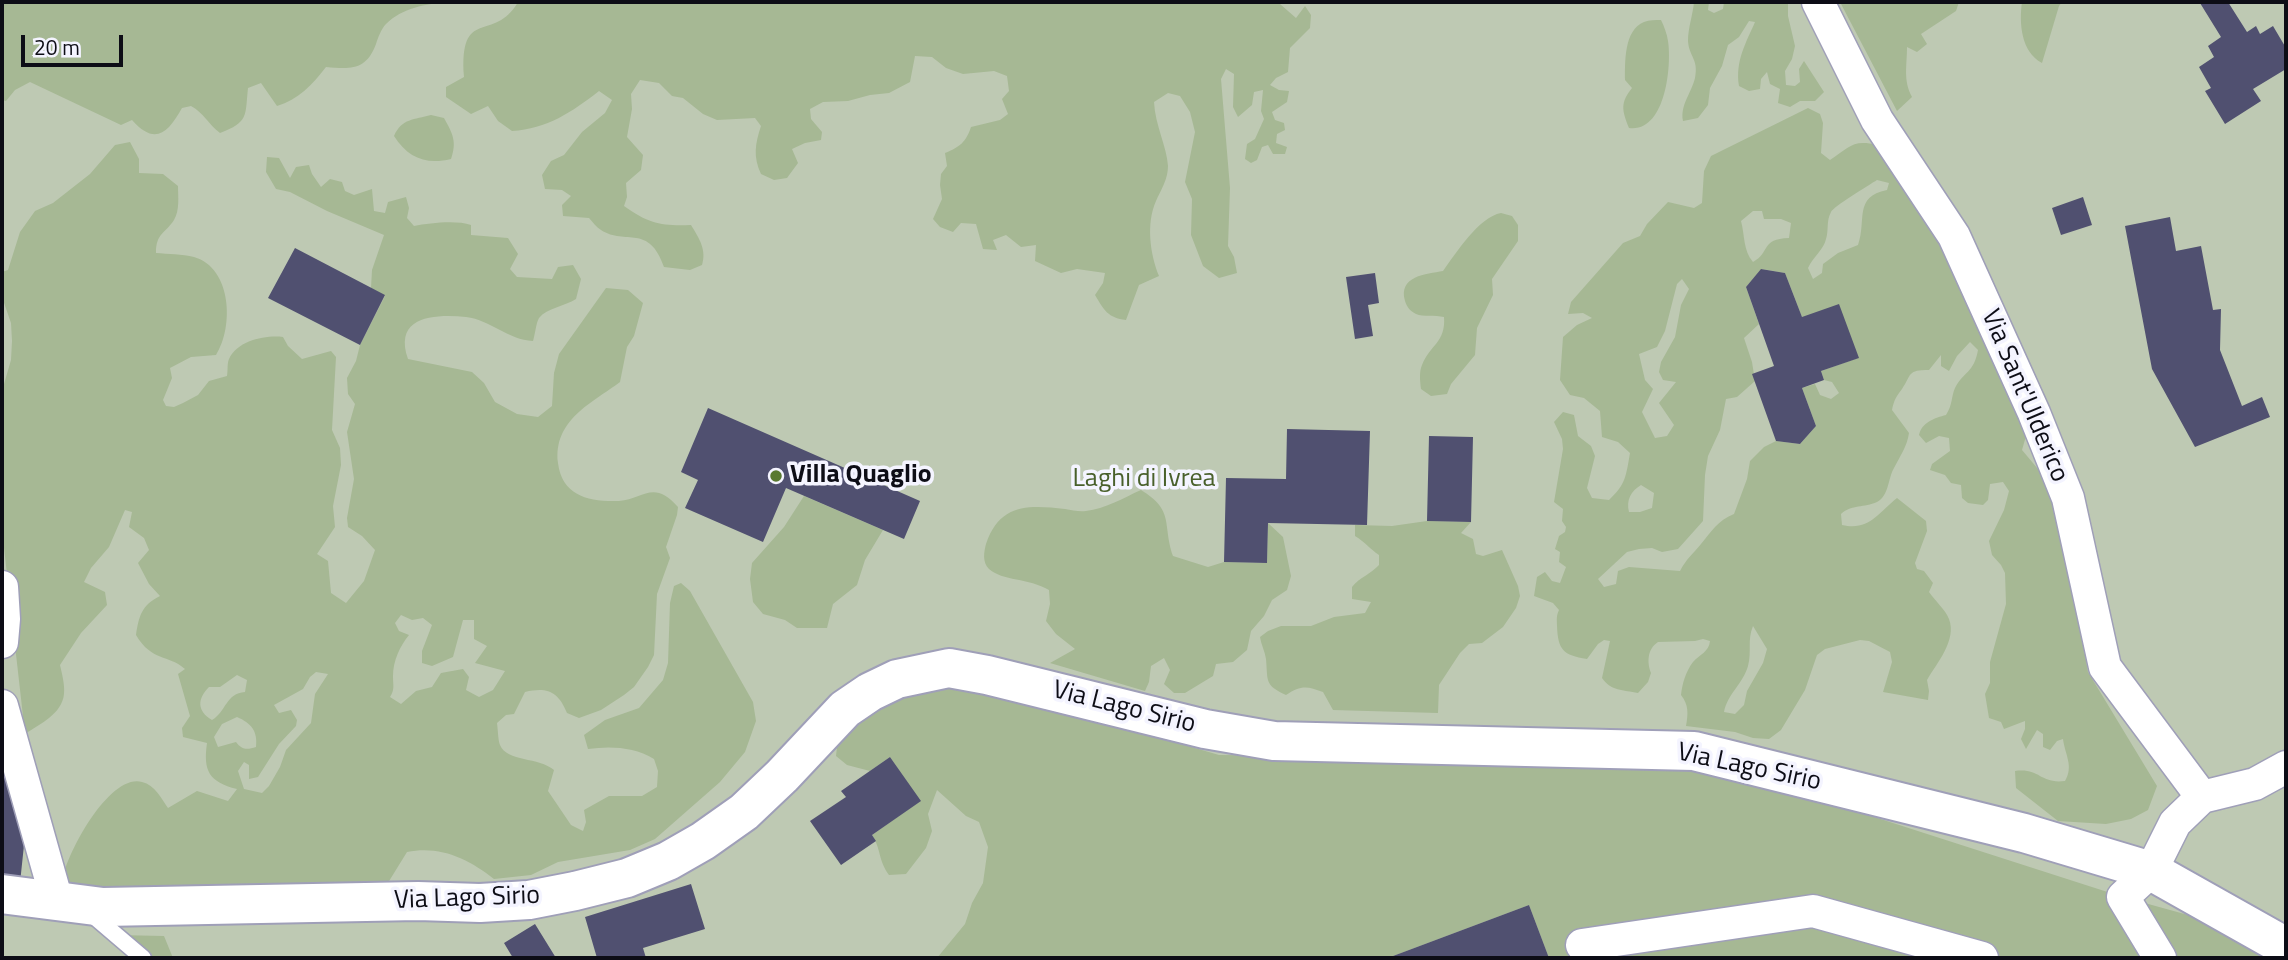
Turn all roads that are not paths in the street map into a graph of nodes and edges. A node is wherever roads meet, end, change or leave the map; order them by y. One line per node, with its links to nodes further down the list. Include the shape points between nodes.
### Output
1 (1818, 2): 6 (street, Via Sant'Ulderico, via 1877,120 1954,236 2034,413 2068,498 2105,667)
2 (2, 587): 3 (street)
3 (2, 642)
4 (2, 706): 9 (street)
5 (2286, 767): 6 (street, via 2255,783)
6 (2202, 797): 7 (street, via 2175,823)
7 (2151, 871): 9 (main road, Via Lago Sirio, via 2024,833 1694,751 1275,741 1205,729 949,668 897,679 870,692 845,709 744,812 668,861 627,878 529,900 480,903); 11 (main road, Via Lago Sirio); 14 (street, via 2123,897)
8 (2, 894): 9 (main road, Via Lago Sirio)
9 (83, 906): 12 (lane)
10 (1582, 945): 13 (street, via 1814,911)
11 (2286, 947)
12 (142, 958)
13 (1982, 958)
14 (2160, 958)

